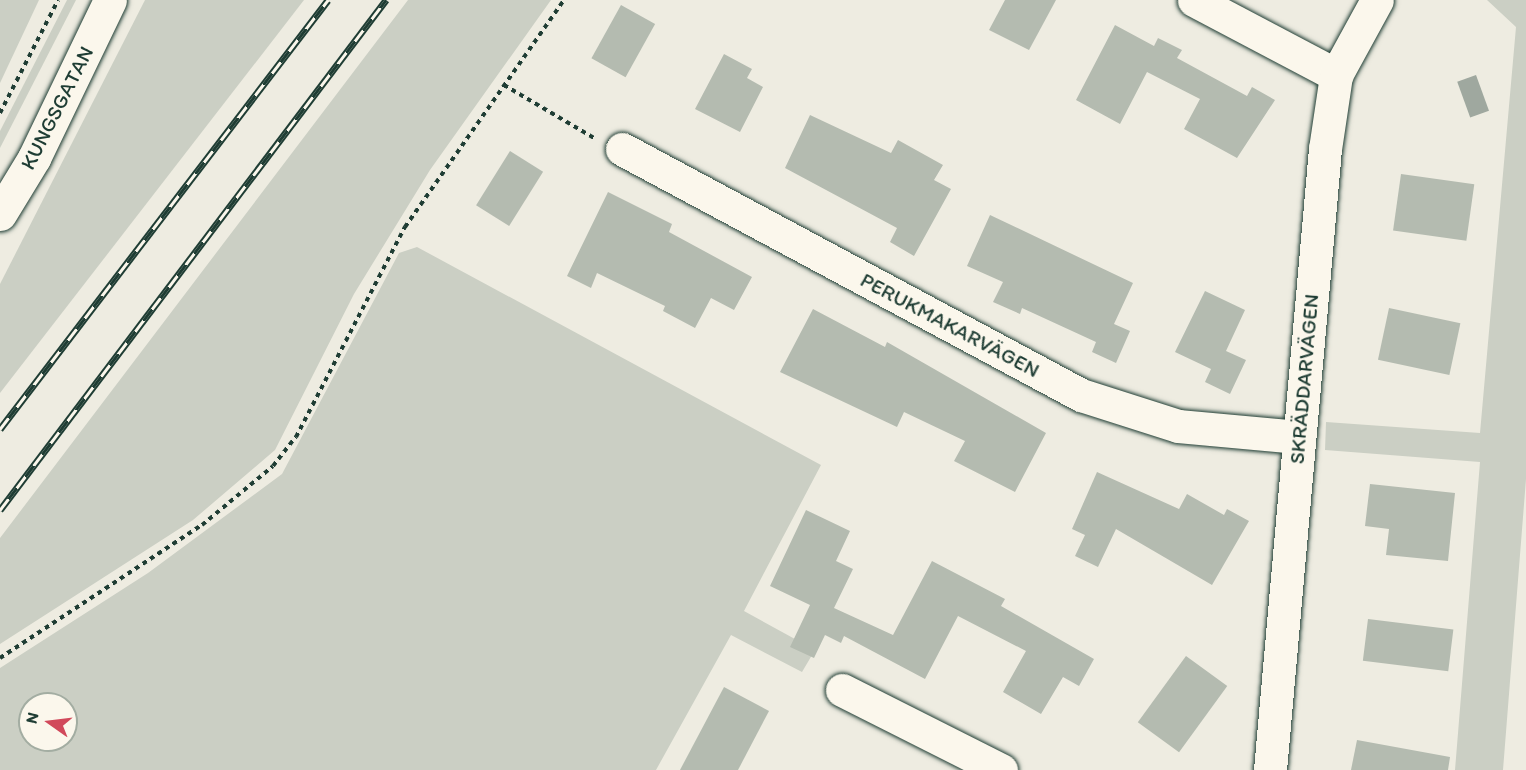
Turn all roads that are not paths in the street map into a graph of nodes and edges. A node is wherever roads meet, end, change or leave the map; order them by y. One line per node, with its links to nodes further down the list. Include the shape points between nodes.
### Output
1 (110, 0): 6 (street, KUNGSGATAN, via 34,158)
2 (1194, 0): 4 (street)
3 (1377, 0): 4 (street, SKRÄDDARVÄGEN)
4 (1336, 75): 7 (street, SKRÄDDARVÄGEN)
5 (622, 149): 7 (street, PERUKMAKARVÄGEN, via 1081,395 1178,426)
6 (0, 214)
7 (1298, 437): 10 (street, SKRÄDDARVÄGEN)
8 (842, 690): 9 (street)
9 (1001, 770)
10 (1270, 770)

